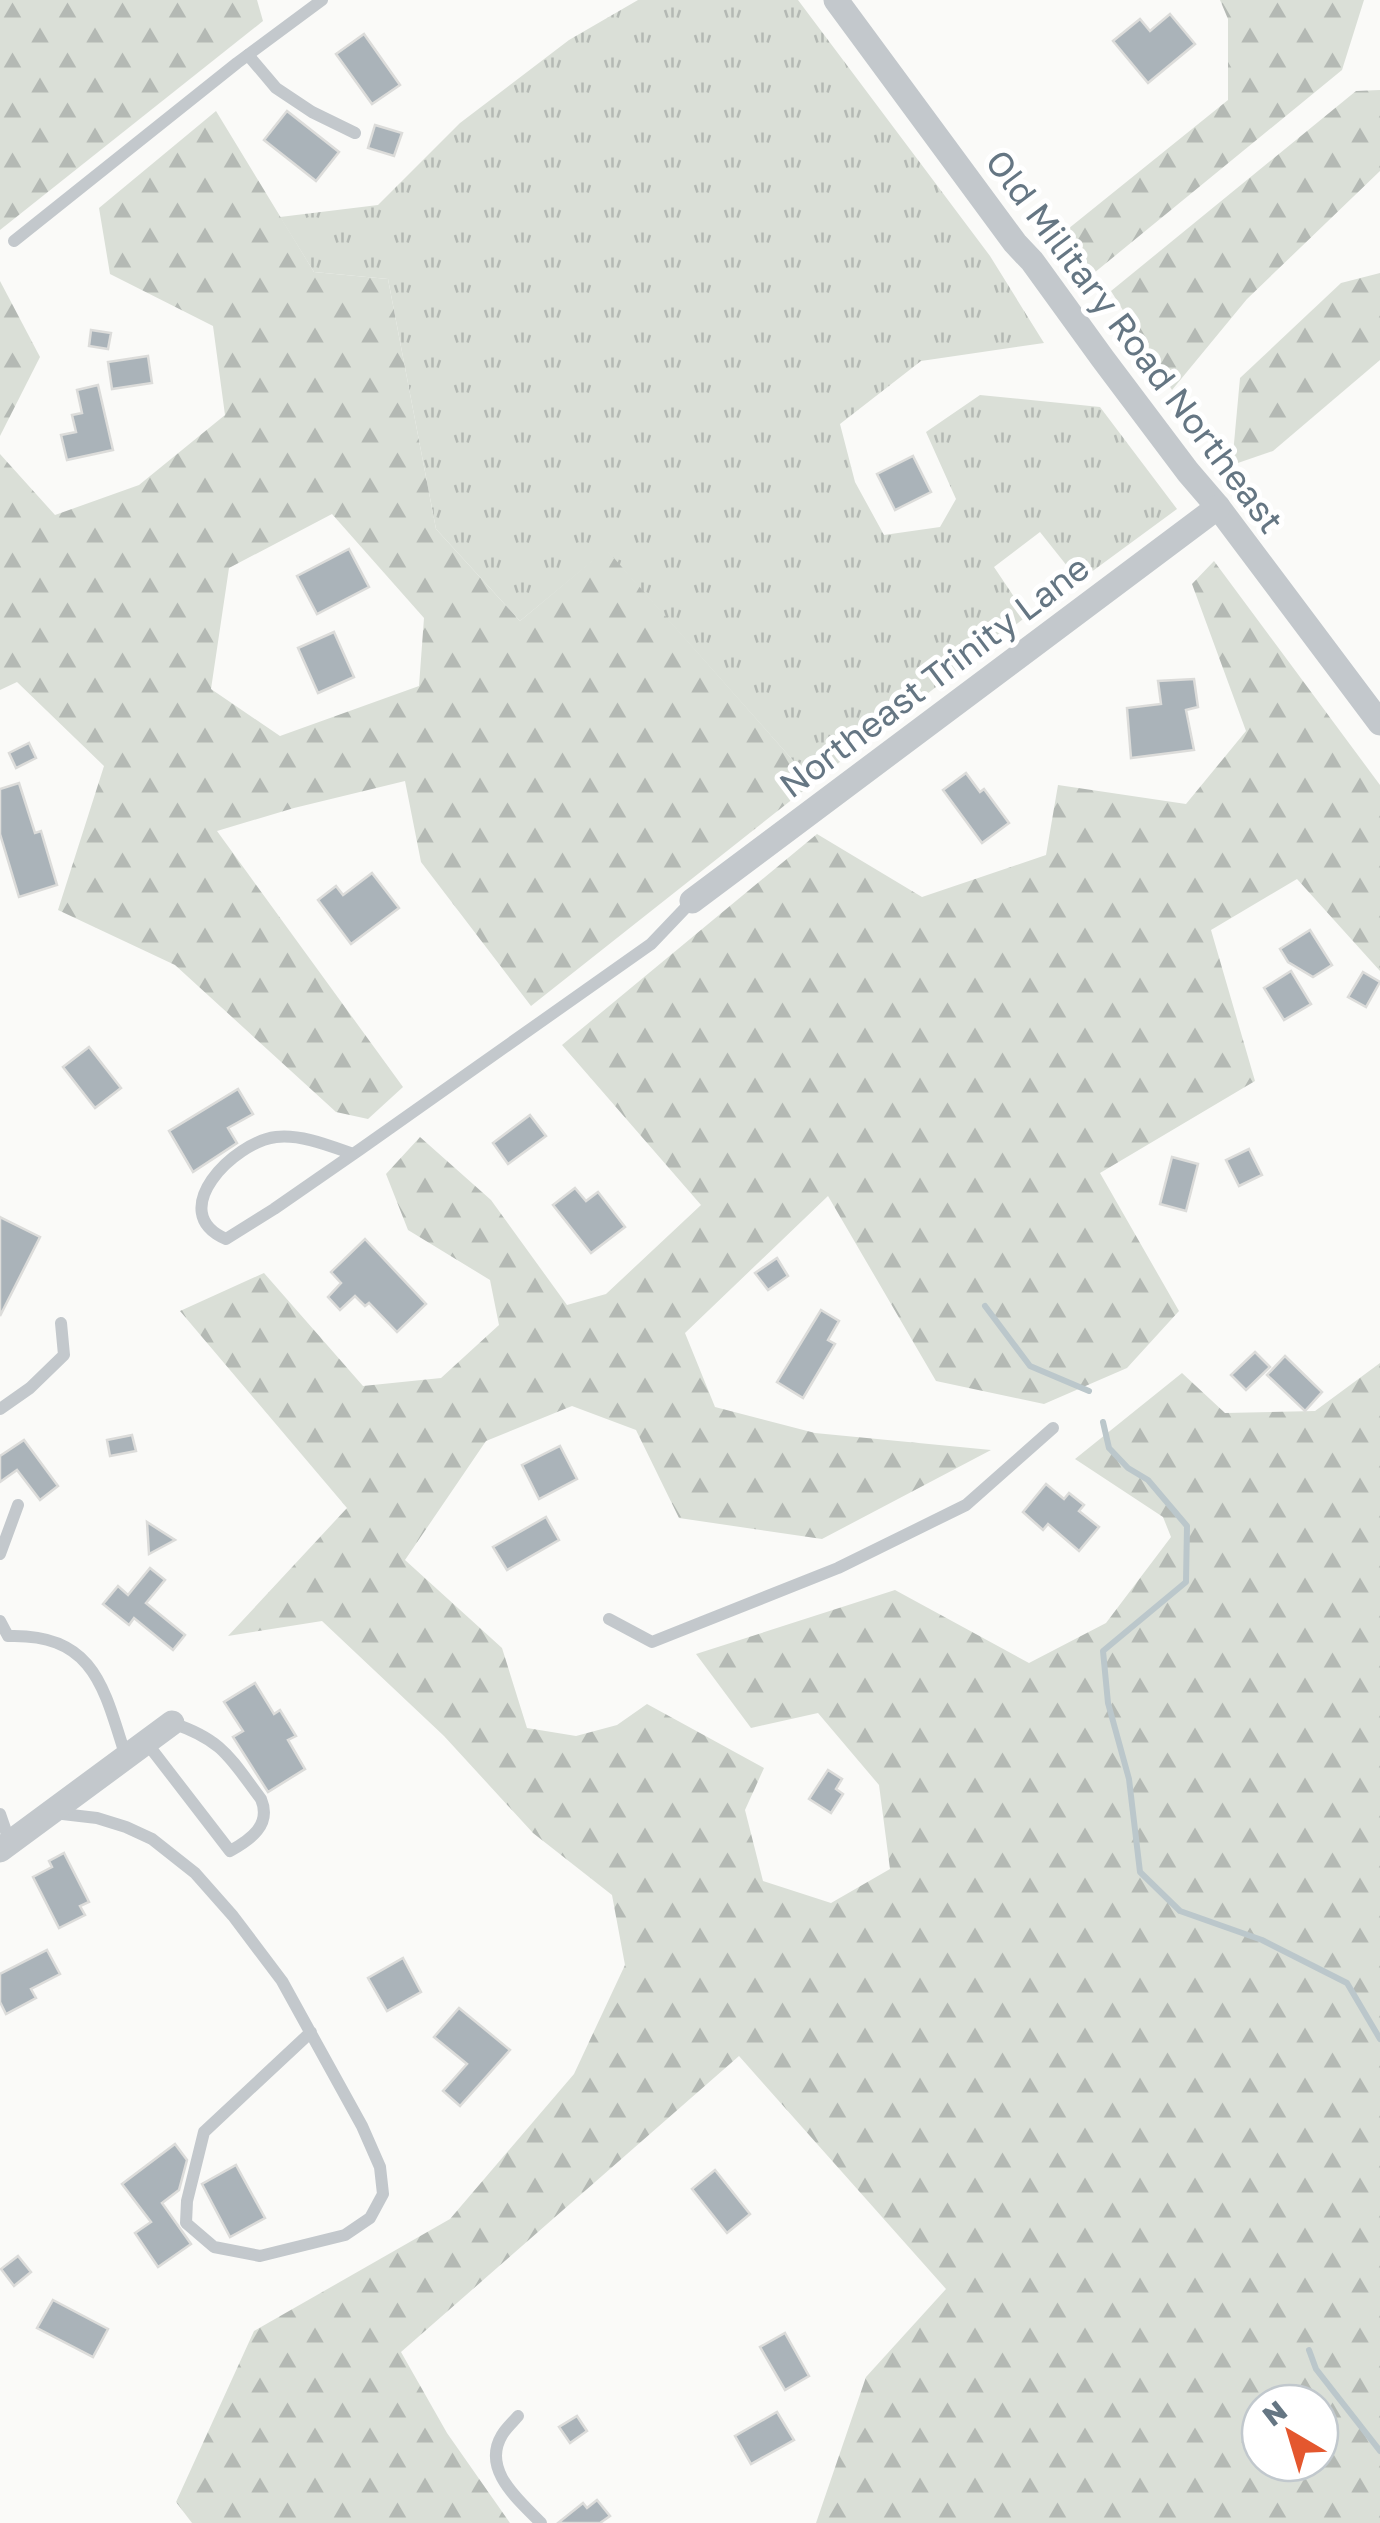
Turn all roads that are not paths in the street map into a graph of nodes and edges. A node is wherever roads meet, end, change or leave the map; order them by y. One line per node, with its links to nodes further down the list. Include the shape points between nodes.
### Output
1 (322, 0): 3 (lane)
2 (836, 0): 6 (street, Old Military Road Northeast)
3 (248, 55): 4 (lane, via 276,88); 5 (lane)
4 (355, 133)
5 (14, 241)
6 (1218, 508): 7 (street, Old Military Road Northeast); 8 (street, Northeast Trinity Lane)
7 (1380, 723)
8 (692, 901): 9 (lane, via 651,944)
9 (353, 1154): 9 (lane, via 288,1136 257,1142 208,1184 202,1201 208,1226 226,1239)
10 (61, 1323): 11 (lane, via 64,1355)
11 (0, 1409)
12 (1053, 1428): 15 (lane, via 966,1505 838,1568 652,1642)
13 (18, 1505): 14 (lane)
14 (0, 1554)
15 (610, 1619)
16 (0, 1621): 18 (lane, via 8,1636 50,1639 85,1658)
17 (172, 1723): 18 (street); 18 (lane, via 221,1747 261,1799 264,1817 249,1840 230,1851)
18 (136, 1750): 19 (street)
19 (51, 1812): 21 (street); 22 (lane, via 126,1828 195,1872 282,1981)
20 (0, 1814): 21 (lane)
21 (5, 1846)
22 (311, 2032): 22 (lane, via 204,2132 186,2223 214,2247 260,2256 345,2235 370,2218 383,2194 374,2153)
23 (518, 2416): 24 (lane, via 500,2436 497,2472)
24 (541, 2523)

